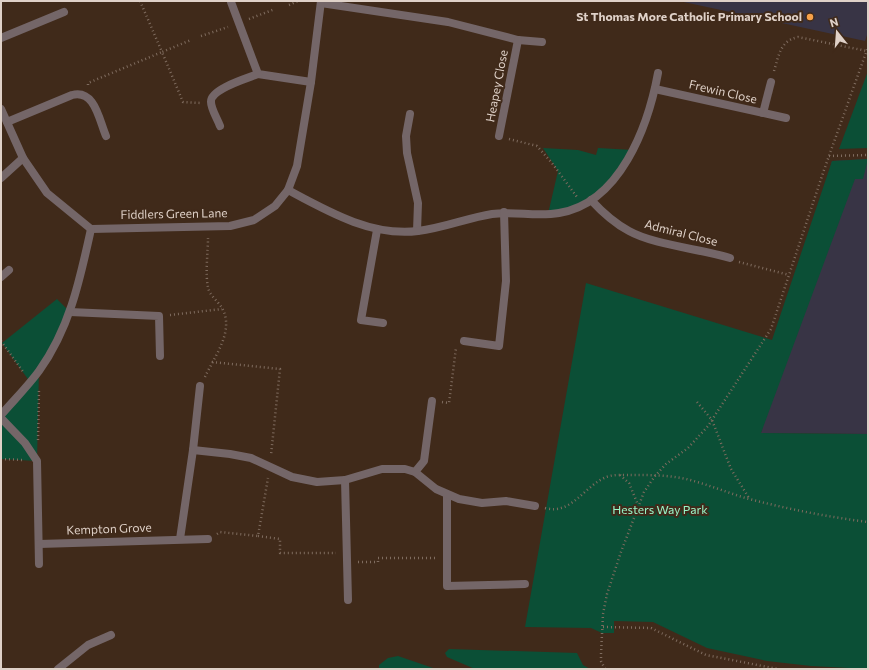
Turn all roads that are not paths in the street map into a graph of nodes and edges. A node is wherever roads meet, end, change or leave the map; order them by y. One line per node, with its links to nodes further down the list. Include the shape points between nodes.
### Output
1 (231, 2): 8 (street)
2 (321, 2): 5 (street, via 448,22); 9 (street, Fiddlers Green Lane)
3 (64, 12): 4 (street)
4 (1, 38)
5 (518, 40): 6 (street); 19 (street, Heapey Close)
6 (542, 42)
7 (658, 73): 11 (street)
8 (258, 74): 9 (street); 17 (street, via 215,92 211,103)
9 (311, 82): 22 (street, Fiddlers Green Lane, via 297,166)
10 (770, 82): 13 (street)
11 (655, 89): 13 (street, Frewin Close); 23 (street, via 641,130 621,170 608,186)
12 (1, 109): 16 (street)
13 (763, 113): 15 (street, Frewin Close)
14 (410, 114): 27 (street, via 406,136 418,203)
15 (786, 118)
16 (7, 122): 18 (street, via 72,95 84,95 93,104); 20 (street)
17 (220, 126)
18 (106, 136)
19 (499, 136)
20 (23, 158): 21 (street); 25 (street, via 47,193)
21 (1, 178)
22 (288, 190): 25 (street, Fiddlers Green Lane, via 275,206 254,220 230,226); 26 (street, via 341,217)
23 (591, 200): 24 (street, via 558,213); 28 (street, Admiral Close, via 615,222 639,236)
24 (504, 212): 27 (street); 33 (street, via 506,281 499,346)
25 (91, 229): 31 (street)
26 (377, 230): 27 (street); 32 (street, via 361,320)
27 (418, 231)
28 (730, 258)
29 (9, 270): 30 (street)
30 (1, 277)
31 (70, 312): 34 (street, via 159,316); 37 (street, via 39,370)
32 (383, 323)
33 (464, 341)
34 (160, 356)
35 (200, 386): 39 (street)
36 (432, 401): 40 (street, via 424,461)
37 (1, 415)
38 (1, 418): 46 (street, via 25,443 37,461)
39 (193, 450): 41 (street, via 241,456 304,480); 44 (street)
40 (415, 472): 41 (street, via 405,469 382,469); 42 (street)
41 (346, 480): 49 (street)
42 (447, 495): 43 (street, via 470,502 506,501); 48 (street, via 447,586)
43 (535, 506)
44 (180, 539): 45 (street, Kempton Grove); 46 (street, Kempton Grove)
45 (208, 539)
46 (39, 544): 47 (street)
47 (39, 564)
48 (525, 584)
49 (348, 600)
50 (111, 635): 51 (street, via 88,645)
51 (58, 669)

